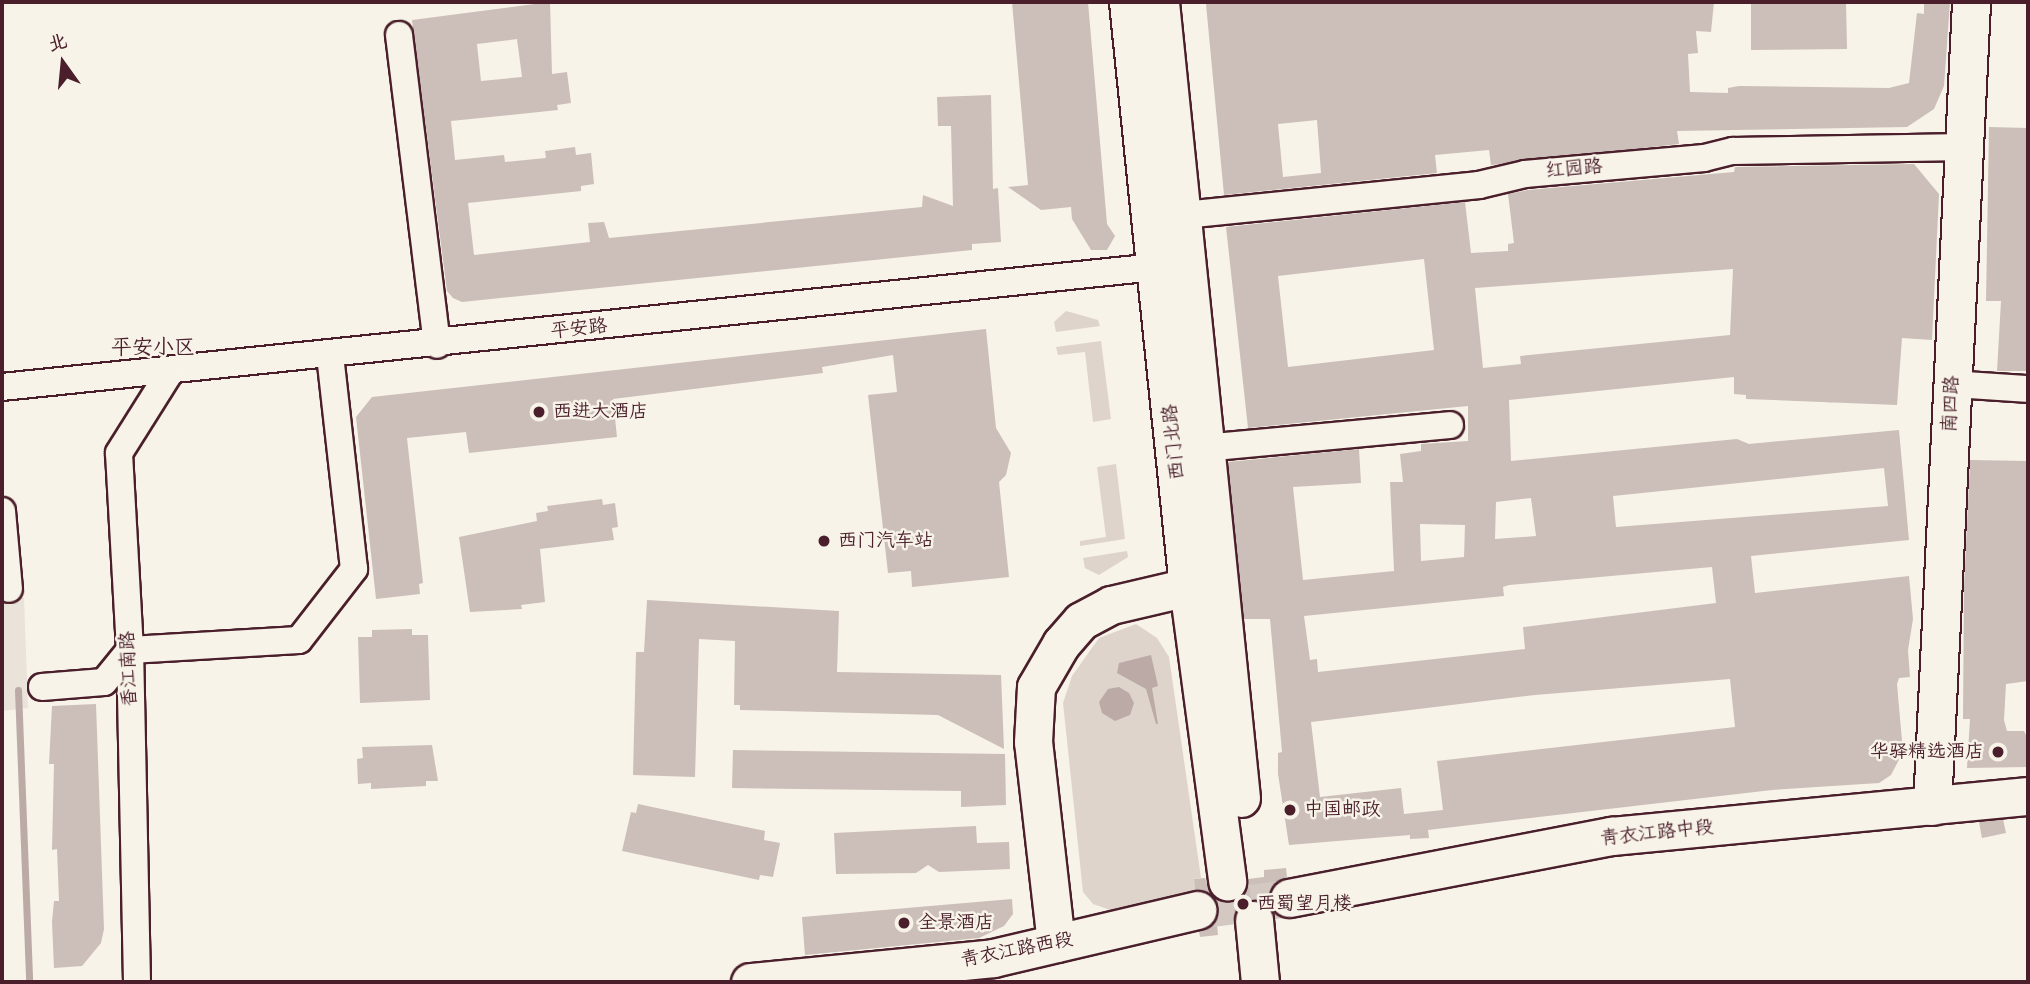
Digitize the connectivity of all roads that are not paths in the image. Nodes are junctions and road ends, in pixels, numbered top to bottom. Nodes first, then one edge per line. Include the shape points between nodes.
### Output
1 (1128, 2) edge
2 (1160, 2) edge
3 (1971, 2) edge
4 (399, 35) dead end
5 (1965, 147) junction
6 (1184, 215) junction
7 (1155, 267) junction
8 (437, 345) junction
9 (330, 355) junction
10 (170, 372) junction
11 (1952, 384) junction
12 (2, 387) edge
13 (2028, 389) edge
14 (1450, 425) dead end
15 (1203, 447) junction
16 (2, 511) edge
17 (1188, 587) junction
18 (9, 589) dead end
19 (130, 650) junction
20 (43, 687) dead end
21 (2028, 796) edge
22 (1932, 806) junction
23 (1289, 898) tunnel mouth
24 (1197, 911) tunnel mouth
25 (1056, 943) junction
26 (137, 982) edge
27 (750, 982) edge
28 (1238, 982) edge
29 (1260, 982) edge

1 - 7 main road, 西门北路
2 - 6 main road, 西门北路
3 - 5 main road, 南四路
4 - 8 street
5 - 6 street, 红园路 via 1733,151 1525,174 1479,185
5 - 11 main road, 南四路
6 - 15 main road, 西门北路
7 - 8 street, 平安路
7 - 17 main road, 西门北路
8 - 9 street, 平安路
9 - 10 street, 平安路
9 - 19 street via 354,569 299,640
10 - 12 street, 平安路
10 - 19 street, 香江南路 via 119,453
11 - 13 street
11 - 22 main road, 南四路
14 - 15 street
15 - 17 main road, 西门北路 via 1238,880
16 - 18 street
17 - 25 main road via 1111,605 1082,621 1061,644 1036,688 1034,755
19 - 20 street via 104,682
19 - 26 street, 香江南路
21 - 22 main road, 青衣江路中段
22 - 23 main road, 青衣江路中段 via 1612,836
24 - 25 main road, 青衣江路西段
25 - 27 main road, 青衣江路西段 via 993,958
28 - 29 main road via 1243,921

